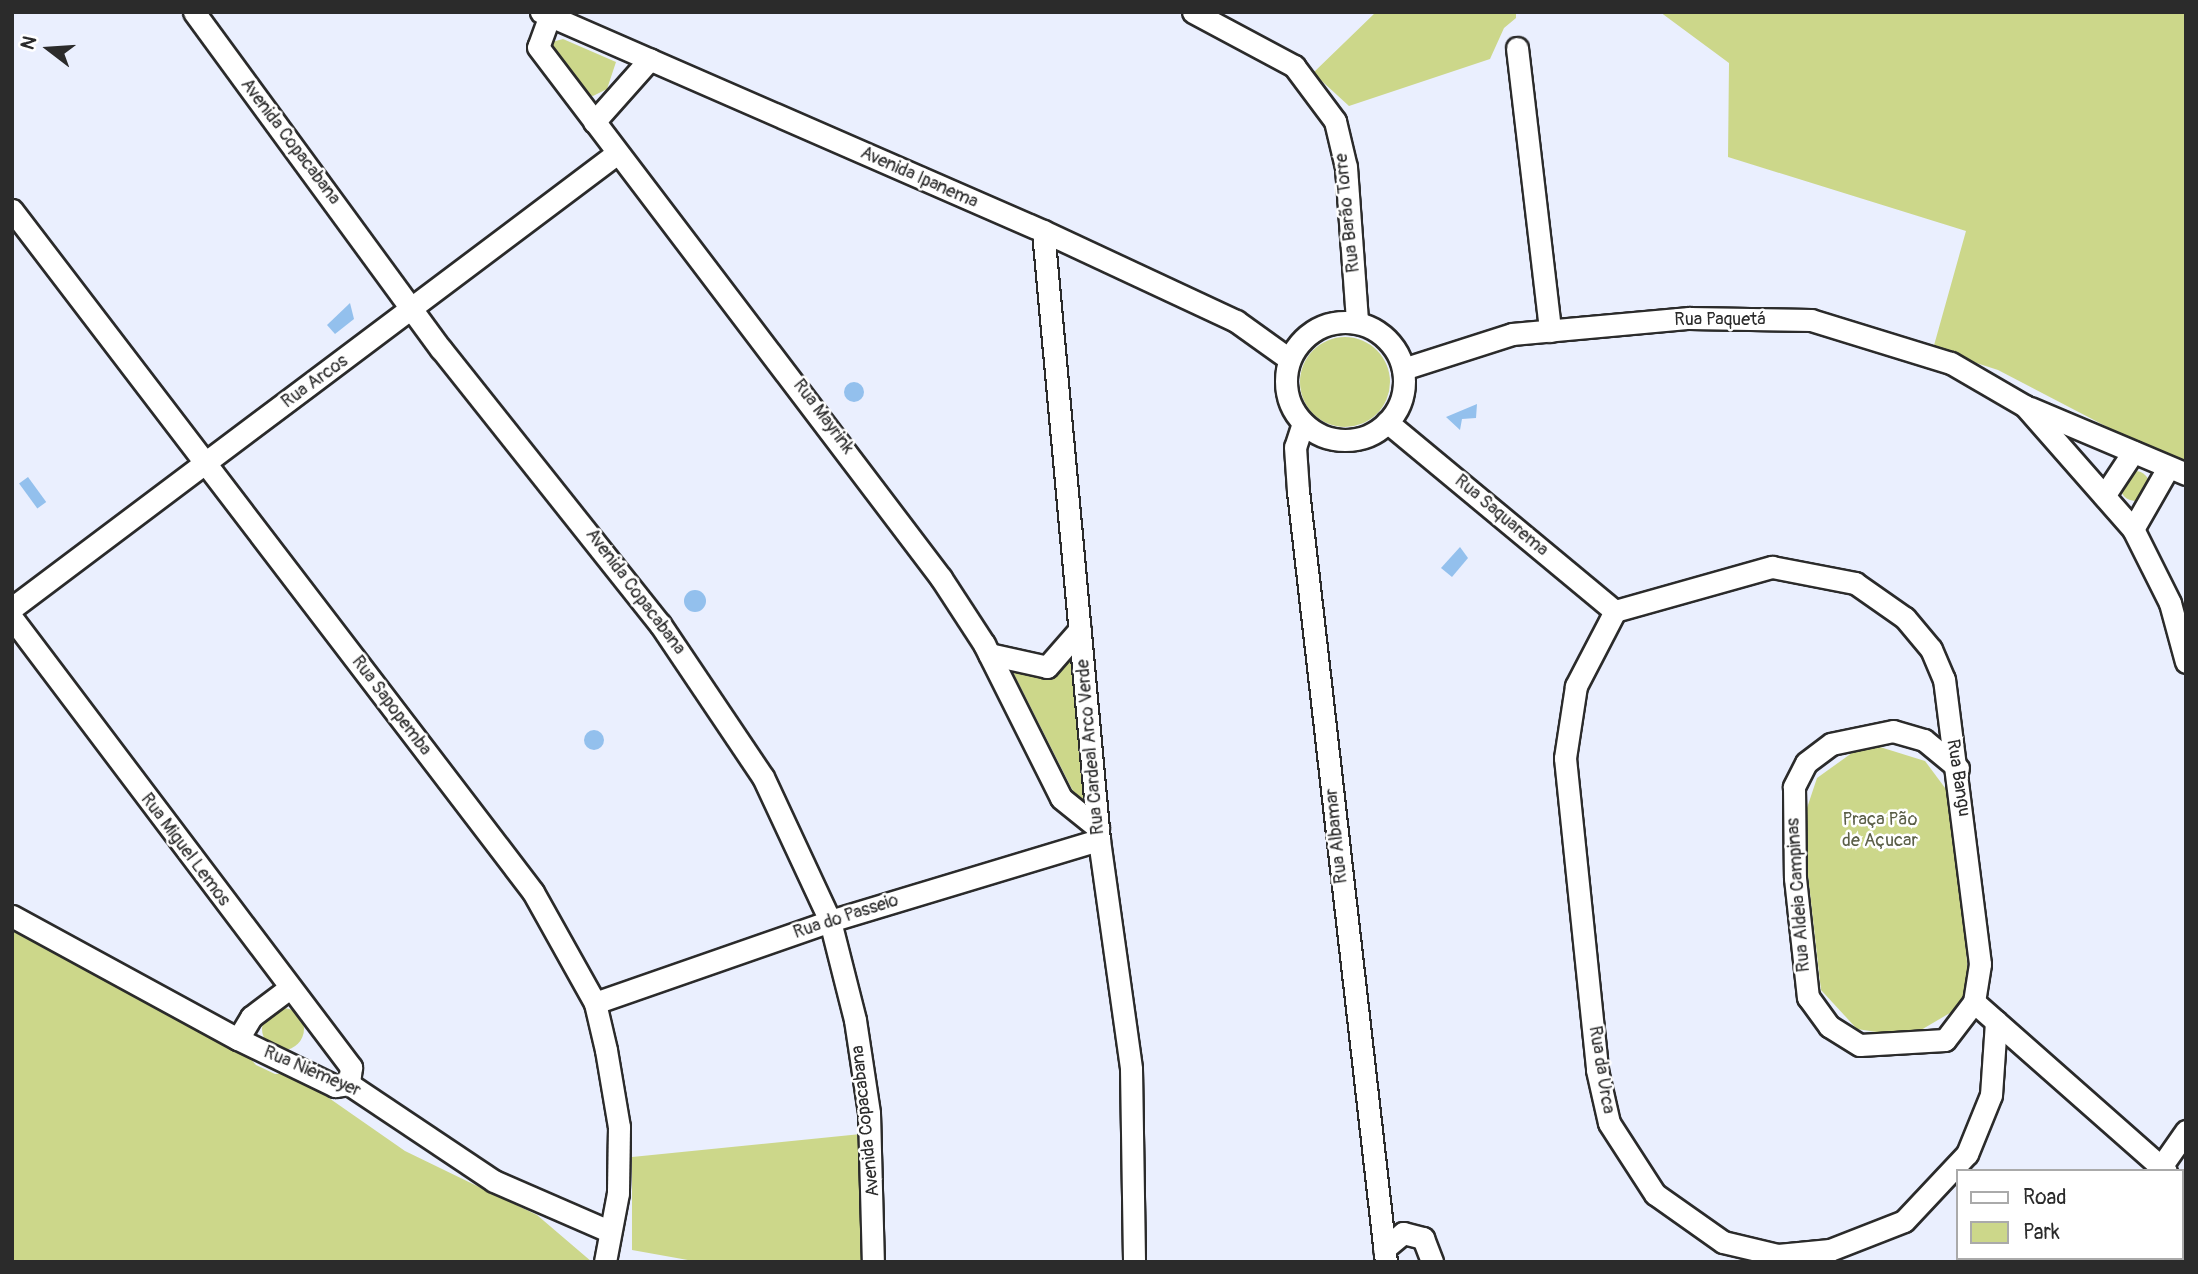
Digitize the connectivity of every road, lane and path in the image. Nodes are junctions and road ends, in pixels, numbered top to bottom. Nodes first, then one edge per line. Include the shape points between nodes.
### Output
1 (194, 12) edge
2 (1192, 12) edge
3 (547, 13) edge
4 (1517, 48) dead end
5 (650, 59) junction
6 (594, 122) junction
7 (615, 154) junction
8 (12, 210) edge
9 (1043, 231) junction
10 (415, 310) junction
11 (1357, 322) junction
12 (1550, 331) junction
13 (1290, 359) junction
14 (1403, 369) junction
15 (2025, 406) junction
16 (1387, 422) junction
17 (1303, 424) junction
18 (2133, 452) junction
19 (205, 461) junction
20 (2177, 471) edge
21 (2104, 496) junction
22 (2133, 529) junction
23 (12, 608) edge
24 (1615, 611) junction
25 (12, 618) edge
26 (1080, 629) junction
27 (989, 654) junction
28 (2186, 662) edge
29 (1958, 768) junction
30 (1098, 834) junction
31 (12, 916) edge
32 (830, 921) junction
33 (288, 989) junction
34 (1974, 1002) junction
35 (596, 1003) junction
36 (1996, 1021) junction
37 (238, 1039) junction
38 (349, 1084) junction
39 (2186, 1131) edge
40 (2162, 1169) edge
41 (609, 1231) junction
42 (1385, 1255) edge
43 (605, 1262) edge
44 (873, 1262) edge
45 (1134, 1262) edge
46 (1432, 1262) edge

1 - 10 street, Avenida Copacabana
2 - 11 street, Rua Barão Torre via 1294,66 1335,121 1346,167
3 - 5 street, Avenida Ipanema
3 - 6 street, Rua Mayrink via 538,47
4 - 12 street
5 - 6 street
5 - 9 street, Avenida Ipanema
6 - 7 street, Rua Mayrink
7 - 10 street, Rua Arcos
7 - 27 street, Rua Mayrink via 795,380
8 - 19 street, Rua Sapopemba
9 - 13 street, Avenida Ipanema via 1236,321
9 - 26 street, Rua Cardeal Arco Verde
10 - 19 street, Rua Arcos
10 - 32 street, Avenida Copacabana via 719,708 763,777
11 - 13 street via 1309,333
11 - 14 street via 1387,338
12 - 14 street, Rua Paquetá via 1464,344
12 - 15 street, Rua Paquetá via 1689,318 1811,320 1951,363
13 - 17 street via 1287,393
14 - 16 street via 1402,397
15 - 18 street, Rua Paquetá
15 - 21 street, Rua Paquetá
16 - 17 street via 1346,440
16 - 24 street, Rua Saquarema
17 - 42 street, Rua Albamar via 1295,447 1298,491
18 - 20 street, Rua Paquetá
18 - 21 street
19 - 23 street, Rua Arcos
19 - 35 street, Rua Sapopemba via 533,892
20 - 22 street
21 - 22 street, Rua Paquetá
22 - 28 street, Rua Paquetá via 2170,603
24 - 29 street, Rua Bangu via 1772,567 1855,583 1905,618 1931,649 1944,679
24 - 36 street, Rua da Urca via 1576,686 1565,758 1597,1070 1609,1123 1655,1194 1723,1242 1777,1255 1830,1250 1904,1221 1967,1154 1992,1094
25 - 33 street, Rua Miguel Lemos
26 - 27 street via 1046,667
26 - 30 street, Rua Cardeal Arco Verde
27 - 30 street, Rua Mayrink via 1061,798
29 - 34 street, Rua Bangu via 1980,964
29 - 34 street, Rua Aldeia Campinas via 1924,740 1894,731 1830,744 1807,764 1794,786 1795,878 1808,997 1829,1026 1860,1045 1945,1040
30 - 32 street, Rua do Passeio
30 - 45 street, Rua Cardeal Arco Verde via 1131,1069
31 - 37 street, Rua Niemeyer
32 - 35 street, Rua do Passeio
32 - 44 street, Avenida Copacabana via 855,1020 869,1113
33 - 37 street via 251,1017
33 - 38 street, Rua Miguel Lemos via 351,1067
34 - 36 street
35 - 41 street, Rua Sapopemba via 619,1127 618,1193
36 - 40 street
37 - 38 street, Rua Niemeyer via 335,1086
38 - 41 street, Rua Niemeyer via 494,1181
39 - 40 street
41 - 43 street, Rua Sapopemba
42 - 46 street, Rua Albamar via 1403,1233 1431,1245

